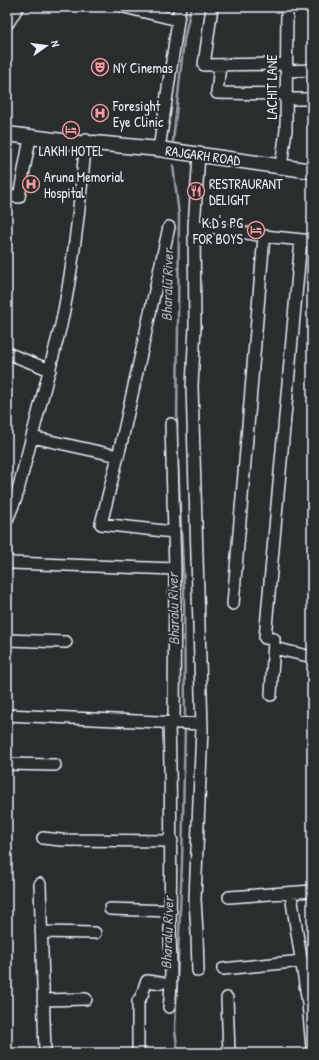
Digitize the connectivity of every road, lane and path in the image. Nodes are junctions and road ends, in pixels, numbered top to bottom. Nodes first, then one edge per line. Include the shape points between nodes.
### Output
1 (16, 7) edge
2 (124, 7) edge
3 (180, 7) edge
4 (212, 7) edge
5 (287, 7) edge
6 (178, 20) junction
7 (7, 22) edge
8 (220, 65) junction
9 (286, 68) junction
10 (312, 70) edge
11 (286, 96) junction
12 (312, 99) edge
13 (7, 128) edge
14 (7, 134) edge
15 (30, 138) junction
16 (89, 142) junction
17 (159, 149) junction
18 (199, 155) junction
19 (281, 167) junction
20 (312, 171) edge
21 (7, 195) edge
22 (194, 226) junction
23 (169, 227) dead end
24 (264, 236) junction
25 (307, 241) edge
26 (7, 353) edge
27 (50, 370) junction
28 (171, 424) dead end
29 (32, 437) junction
30 (118, 456) junction
31 (7, 520) edge
32 (173, 532) junction
33 (7, 560) edge
34 (174, 569) junction
35 (233, 604) dead end
36 (7, 640) edge
37 (66, 642) dead end
38 (274, 648) junction
39 (312, 657) edge
40 (271, 696) dead end
41 (7, 715) edge
42 (169, 723) junction
43 (202, 724) junction
44 (7, 764) edge
45 (55, 765) dead end
46 (43, 838) dead end
47 (172, 841) junction
48 (40, 884) dead end
49 (312, 891) edge
50 (292, 893) junction
51 (229, 897) dead end
52 (110, 909) dead end
53 (171, 911) junction
54 (41, 932) junction
55 (95, 933) dead end
56 (302, 961) junction
57 (224, 969) dead end
58 (198, 971) dead end
59 (161, 983) dead end
60 (227, 998) dead end
61 (86, 999) dead end
62 (43, 1000) junction
63 (169, 1007) dead end
64 (312, 1048) edge
65 (45, 1053) edge
66 (138, 1053) edge
67 (228, 1053) edge

1 - 7 main road
2 - 6 street
3 - 6 street
4 - 8 street via 204,65
5 - 9 street, LACHIT LANE
6 - 17 street
8 - 9 street
8 - 11 street via 217,93
9 - 10 street
9 - 11 street, LACHIT LANE
11 - 12 street
11 - 19 street, LACHIT LANE via 286,130
13 - 16 main road, RAJGARH ROAD
14 - 15 main road, RAJGARH ROAD
15 - 16 main road, RAJGARH ROAD
15 - 21 street via 19,197
16 - 17 main road, RAJGARH ROAD
16 - 27 street via 67,296
17 - 18 main road, RAJGARH ROAD
18 - 19 main road, RAJGARH ROAD
18 - 22 street
19 - 20 main road, RAJGARH ROAD
22 - 24 street
22 - 43 street via 195,326 192,386
23 - 30 street
24 - 25 street
24 - 35 street
25 - 38 street via 264,638 274,639
26 - 27 street
27 - 29 street
28 - 32 street
29 - 30 street
29 - 31 street via 16,498
30 - 32 street via 101,524
32 - 34 street
33 - 34 street via 12,563
34 - 42 street via 174,719
36 - 37 street
38 - 39 street
38 - 40 street
41 - 42 street
42 - 43 street
42 - 47 street
43 - 58 street via 195,899
44 - 45 street
46 - 47 street
47 - 53 street
48 - 54 street
49 - 50 street
50 - 51 street
50 - 56 street
52 - 53 street
53 - 63 street
54 - 55 street
54 - 62 street
56 - 57 street
56 - 64 street
59 - 66 street via 147,982 143,996 138,1001
60 - 67 street
61 - 62 street
62 - 65 street

